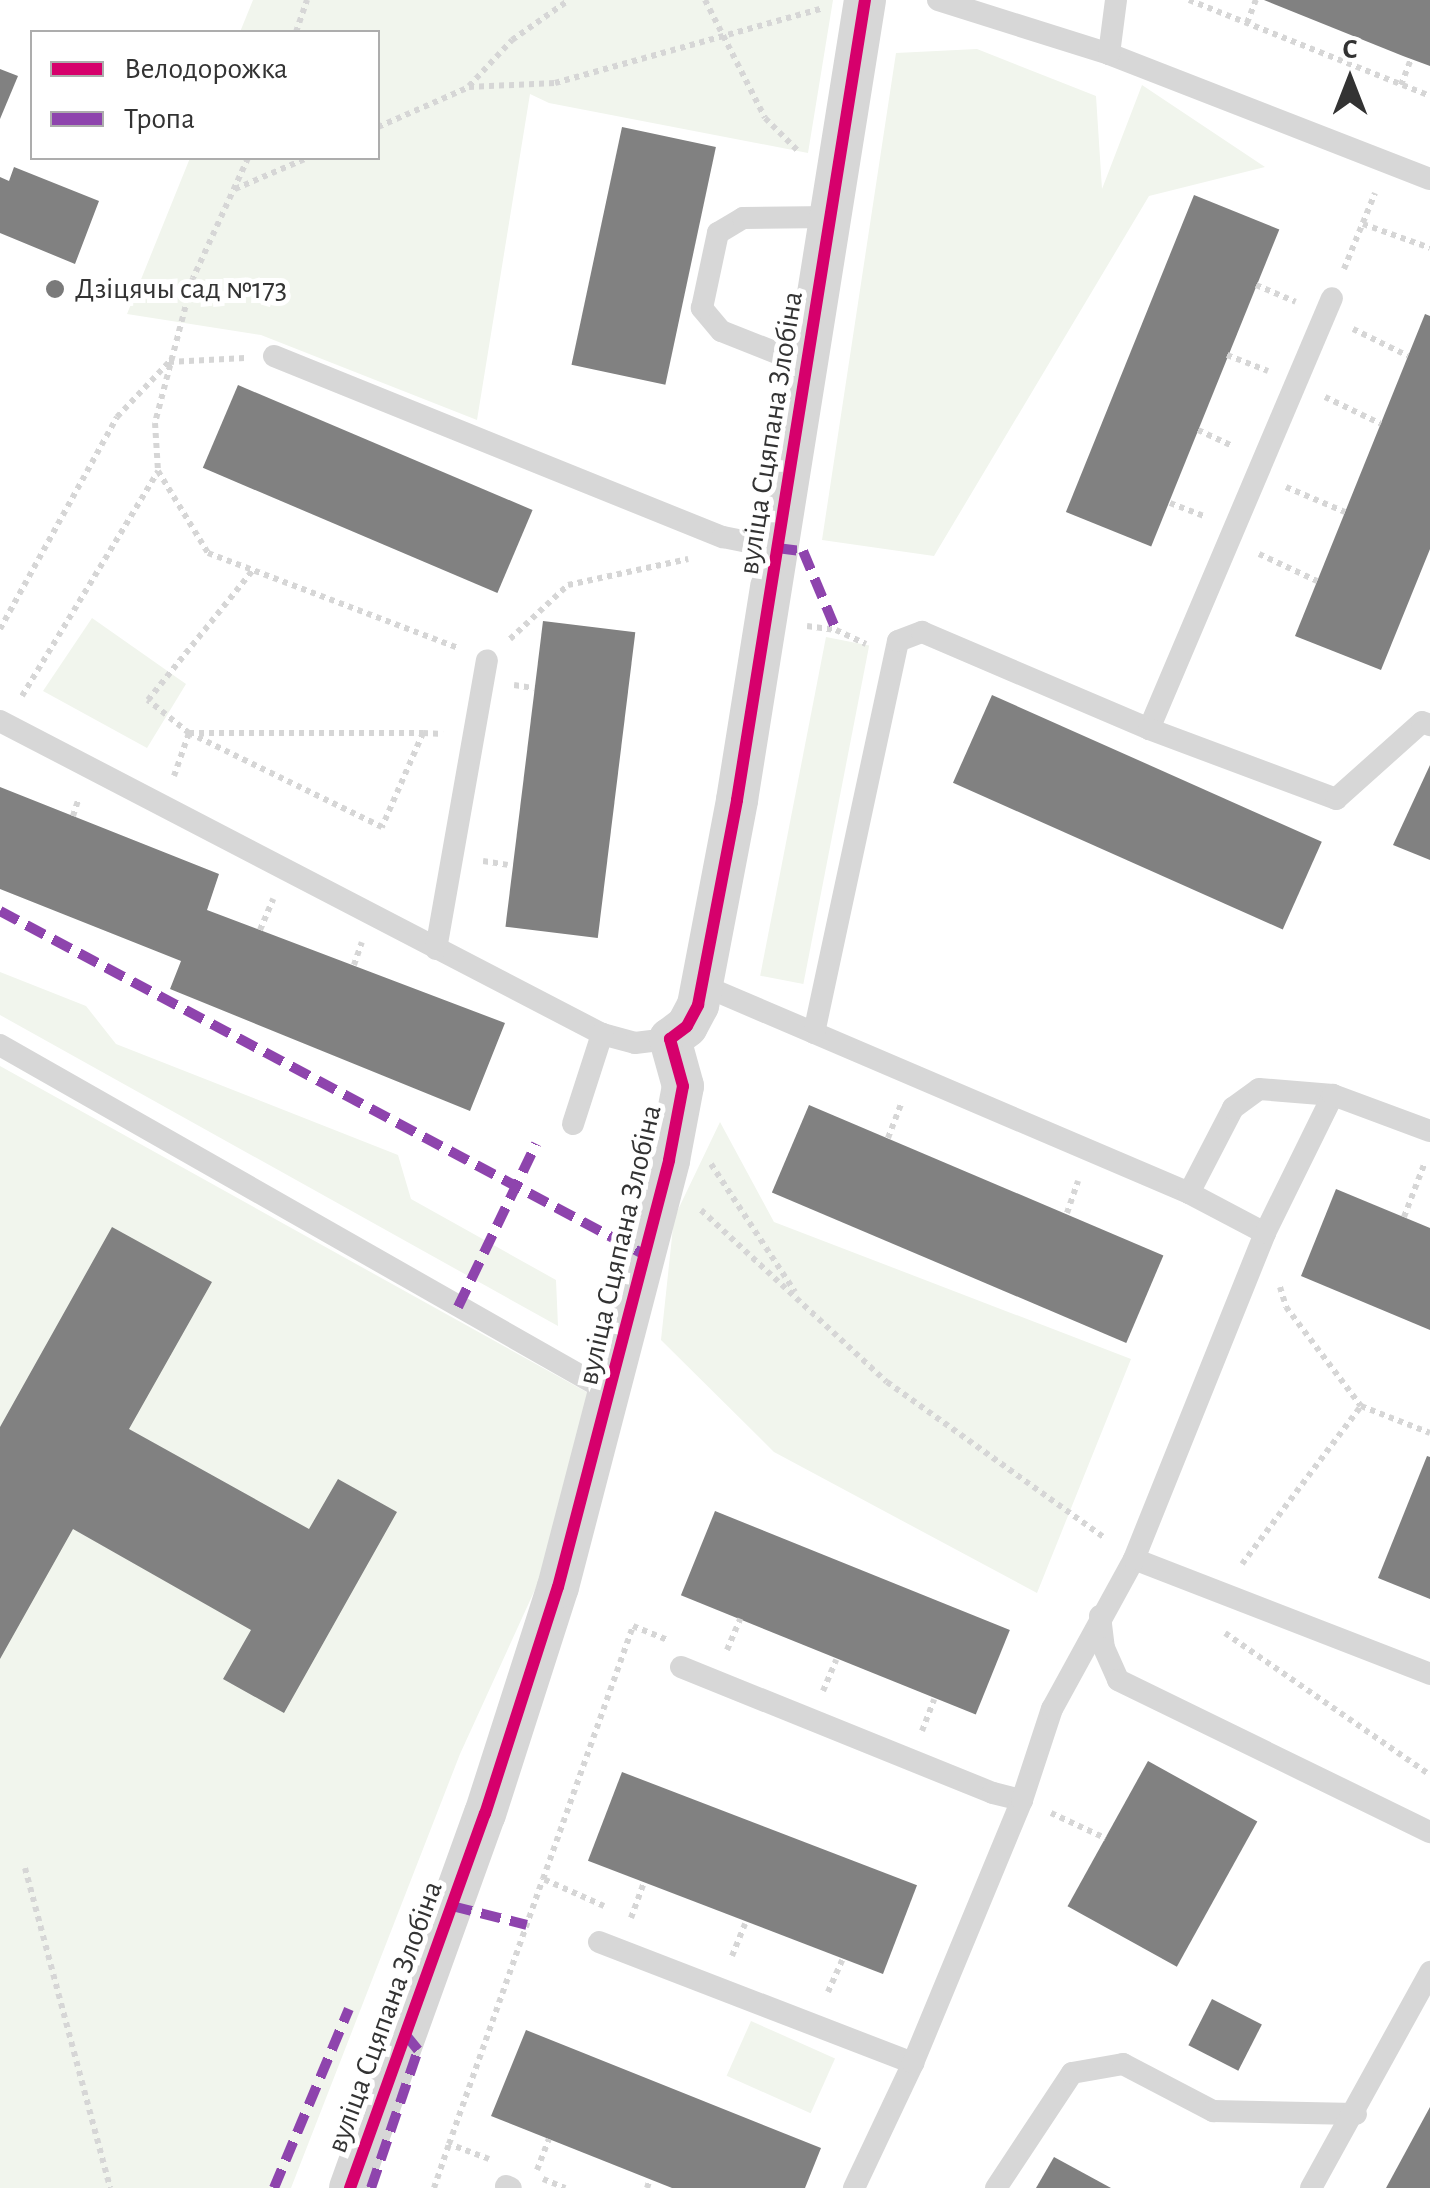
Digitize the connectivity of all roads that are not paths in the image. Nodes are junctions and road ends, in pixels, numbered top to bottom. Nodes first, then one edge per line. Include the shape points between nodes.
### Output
1 (938, 0) edge
2 (1116, 0) edge
3 (852, 2) edge
4 (1109, 54) junction
5 (1430, 178) edge
6 (833, 202) junction
7 (1332, 298) road end
8 (274, 356) road end
9 (807, 365) junction
10 (777, 548) junction
11 (486, 660) road end
12 (0, 721) edge
13 (1430, 726) edge
14 (1150, 729) junction
15 (436, 948) junction
16 (702, 985) junction
17 (814, 1033) junction
18 (602, 1034) junction
19 (670, 1039) junction
20 (0, 1045) edge
21 (1332, 1095) junction
22 (573, 1124) dead end
23 (1430, 1131) edge
24 (1189, 1193) junction
25 (1265, 1234) junction
26 (611, 1393) junction
27 (1134, 1559) junction
28 (1100, 1616) junction
29 (681, 1668) dead end
30 (1430, 1674) edge
31 (1022, 1800) junction
32 (1430, 1832) edge
33 (599, 1942) dead end
34 (1430, 1972) edge
35 (912, 2063) junction
36 (1356, 2114) junction
37 (350, 2188) edge
38 (854, 2188) edge
39 (996, 2188) edge
40 (1311, 2188) edge

1 - 4 lane
2 - 4 lane
3 - 6 street, вуліца Сцяпана Злобіна
4 - 5 lane
6 - 9 street, вуліца Сцяпана Злобіна
6 - 9 lane via 743,218 718,232 702,308 721,330
7 - 14 lane
8 - 10 lane via 723,538
9 - 10 street, вуліца Сцяпана Злобіна
10 - 16 street, вуліца Сцяпана Злобіна
11 - 15 lane
12 - 15 lane
13 - 14 lane via 1422,722 1336,800
14 - 17 lane via 922,632 898,640
15 - 18 lane
16 - 17 lane
16 - 19 street, вуліца Сцяпана Злобіна via 687,1026
17 - 24 lane
18 - 19 lane via 636,1043
18 - 22 lane
19 - 26 street, вуліца Сцяпана Злобіна via 683,1086
20 - 26 lane
21 - 23 lane
21 - 24 lane via 1258,1090 1233,1108
21 - 25 lane
24 - 25 lane
25 - 27 lane
26 - 37 street, вуліца Сцяпана Злобіна via 485,1814
27 - 28 lane
27 - 30 lane
28 - 31 lane via 1052,1709
28 - 32 lane via 1118,1680
29 - 31 lane
31 - 35 lane
33 - 35 lane
34 - 36 lane
35 - 38 lane
36 - 39 lane via 1212,2111 1123,2064 1072,2073
36 - 40 lane

